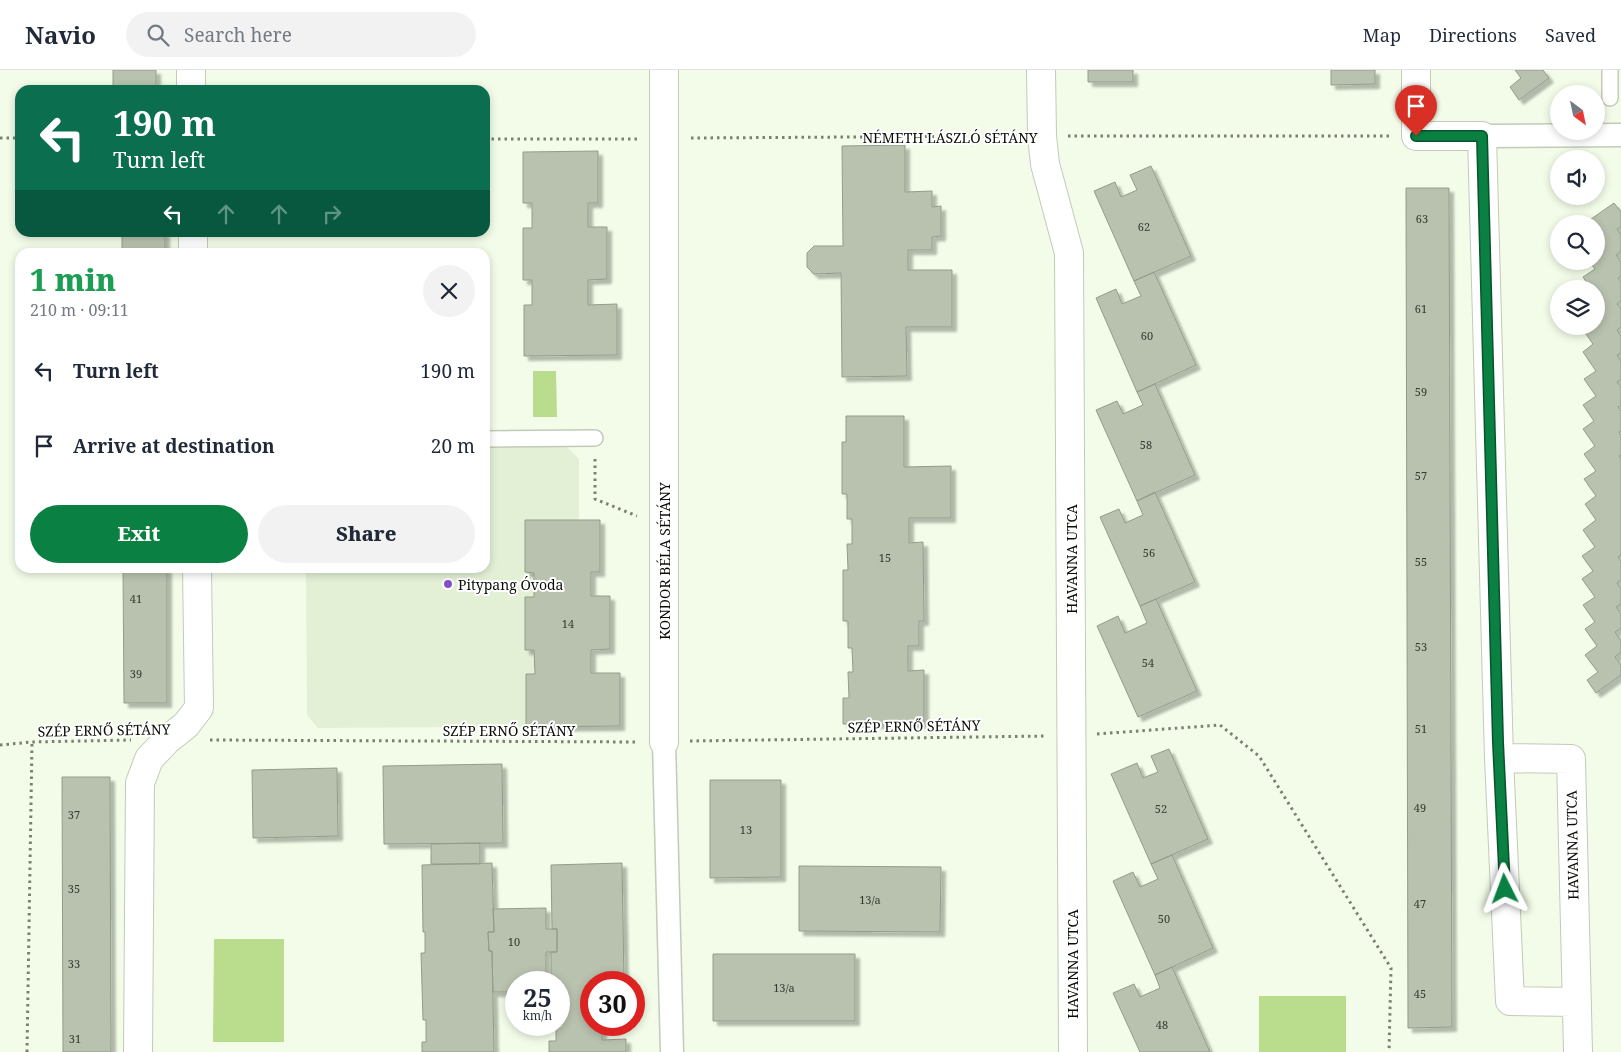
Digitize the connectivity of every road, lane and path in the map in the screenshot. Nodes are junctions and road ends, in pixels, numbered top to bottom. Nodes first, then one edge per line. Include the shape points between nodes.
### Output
1 (191, 70) edge
2 (664, 70) edge
3 (1041, 70) edge
4 (1416, 70) edge
5 (1610, 70) edge
6 (191, 85) edge
7 (1610, 98) dead end
8 (1621, 135) edge
9 (1042, 136) junction
10 (1416, 136) junction
11 (1482, 136) junction
12 (0, 138) edge
13 (15, 138) edge
14 (490, 139) edge
15 (664, 139) junction
16 (595, 438) joint
17 (490, 439) edge
18 (664, 527) junction
19 (197, 573) edge
20 (1072, 735) junction
21 (1018, 736) dead end
22 (166, 740) junction
23 (206, 740) dead end
24 (32, 742) junction
25 (664, 742) junction
26 (0, 745) edge
27 (1499, 758) junction
28 (1575, 1002) junction
29 (27, 1052) edge
30 (138, 1052) edge
31 (672, 1052) edge
32 (1073, 1052) edge
33 (1389, 1052) edge
34 (1578, 1052) edge

1 - 6 street
2 - 15 street, KONDOR BÉLA SÉTÁNY
3 - 9 street, HAVANNA UTCA
4 - 10 street
5 - 7 lane
8 - 11 street
9 - 10 path, NÉMETH LÁSZLÓ SÉTÁNY
9 - 15 path, NÉMETH LÁSZLÓ SÉTÁNY
9 - 20 street, HAVANNA UTCA via 1045,164 1069,253
10 - 11 street
11 - 27 street
12 - 13 path
14 - 15 path, NÉMETH LÁSZLÓ SÉTÁNY
15 - 18 street, KONDOR BÉLA SÉTÁNY
16 - 17 lane
16 - 18 path via 595,499
18 - 25 street, KONDOR BÉLA SÉTÁNY
19 - 22 street via 199,708 186,725
20 - 32 street, HAVANNA UTCA
20 - 33 path via 1220,725 1259,756 1391,968
21 - 25 path, SZÉP ERNŐ SÉTÁNY
22 - 24 path, SZÉP ERNŐ SÉTÁNY
22 - 30 street via 149,759 140,783
23 - 25 path, SZÉP ERNŐ SÉTÁNY
24 - 26 path, SZÉP ERNŐ SÉTÁNY
24 - 29 path
25 - 31 street, KONDOR BÉLA SÉTÁNY
27 - 28 street via 1510,1001
27 - 28 street, HAVANNA UTCA via 1571,759
28 - 34 street, HAVANNA UTCA

